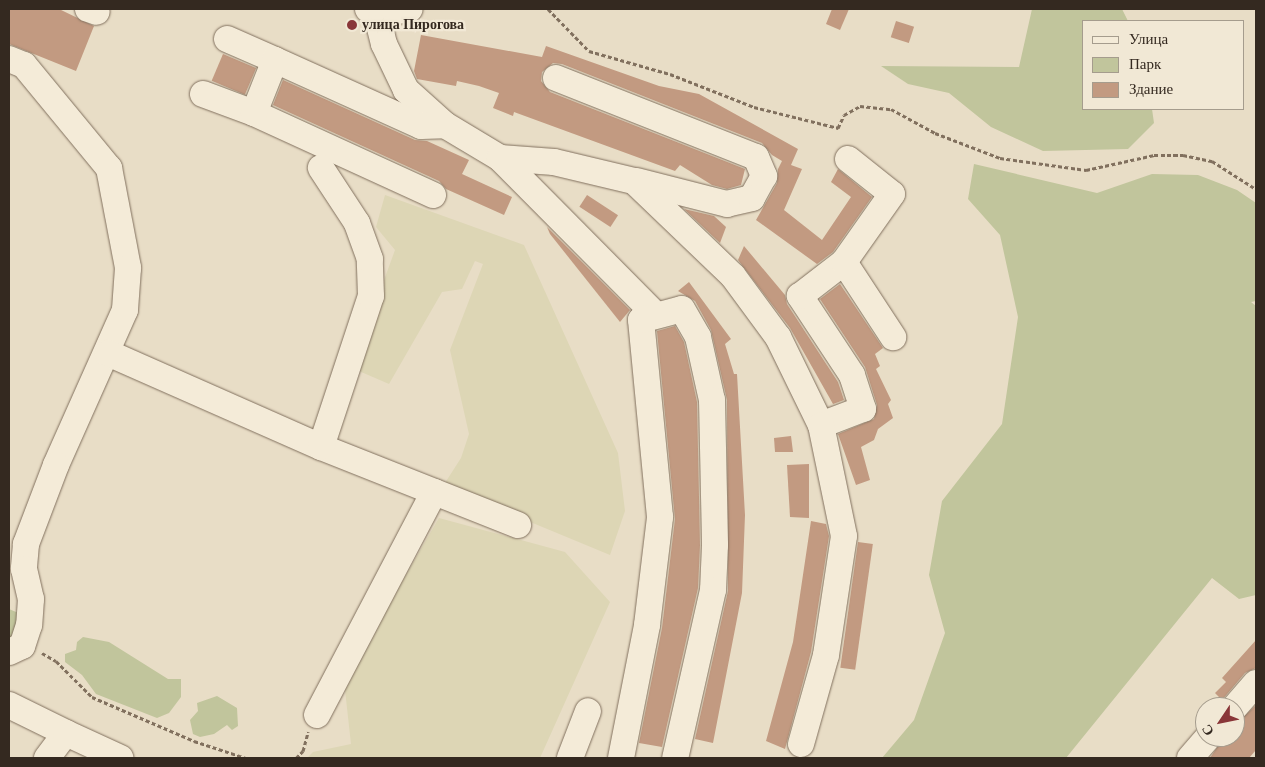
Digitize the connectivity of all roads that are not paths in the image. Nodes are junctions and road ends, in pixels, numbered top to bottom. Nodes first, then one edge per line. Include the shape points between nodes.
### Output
1 (410, 9) edge
2 (377, 11) edge
3 (227, 39) dead end
4 (9, 59) edge
5 (275, 60) junction
6 (556, 78) dead end
7 (203, 94) dead end
8 (254, 113) junction
9 (445, 125) junction
10 (500, 158) junction
11 (848, 159) dead end
12 (321, 168) dead end
13 (634, 181) junction
14 (433, 195) dead end
15 (844, 262) junction
16 (656, 315) junction
17 (894, 337) dead end
18 (108, 353) junction
19 (821, 425) junction
20 (321, 447) junction
21 (434, 492) junction
22 (518, 525) dead end
23 (16, 649) edge
24 (1256, 683) edge
25 (1244, 697) edge
26 (9, 705) edge
27 (588, 712) dead end
28 (317, 715) road end
29 (66, 733) junction
30 (801, 744) dead end
31 (1199, 747) edge
32 (47, 758) edge
33 (120, 758) edge
34 (570, 758) edge
35 (622, 758) edge
36 (675, 758) edge
37 (1190, 758) edge

1 - 2 street
2 - 9 street via 384,44 406,90
3 - 5 street
4 - 18 street via 24,65 109,168 128,268 125,310
5 - 8 street
5 - 9 street via 421,126
6 - 13 street via 756,157 764,176 752,198 727,204
7 - 8 street
8 - 14 street
9 - 10 street
10 - 13 street via 554,162
10 - 16 street
11 - 15 street via 892,194
12 - 20 street via 357,223 370,259 371,296
13 - 19 street via 733,276 778,337
15 - 17 street
15 - 19 street via 800,296 852,375 863,409
16 - 35 street via 641,320 660,517 647,625
16 - 36 street via 682,309 691,321 712,400 713,590
18 - 20 street
18 - 23 street via 56,465 26,544 24,570 31,598 29,625
19 - 30 street via 844,536 826,655
20 - 21 street
21 - 22 street
21 - 28 street
24 - 25 street
26 - 29 street
27 - 34 street
29 - 32 street
29 - 33 street
31 - 37 street

